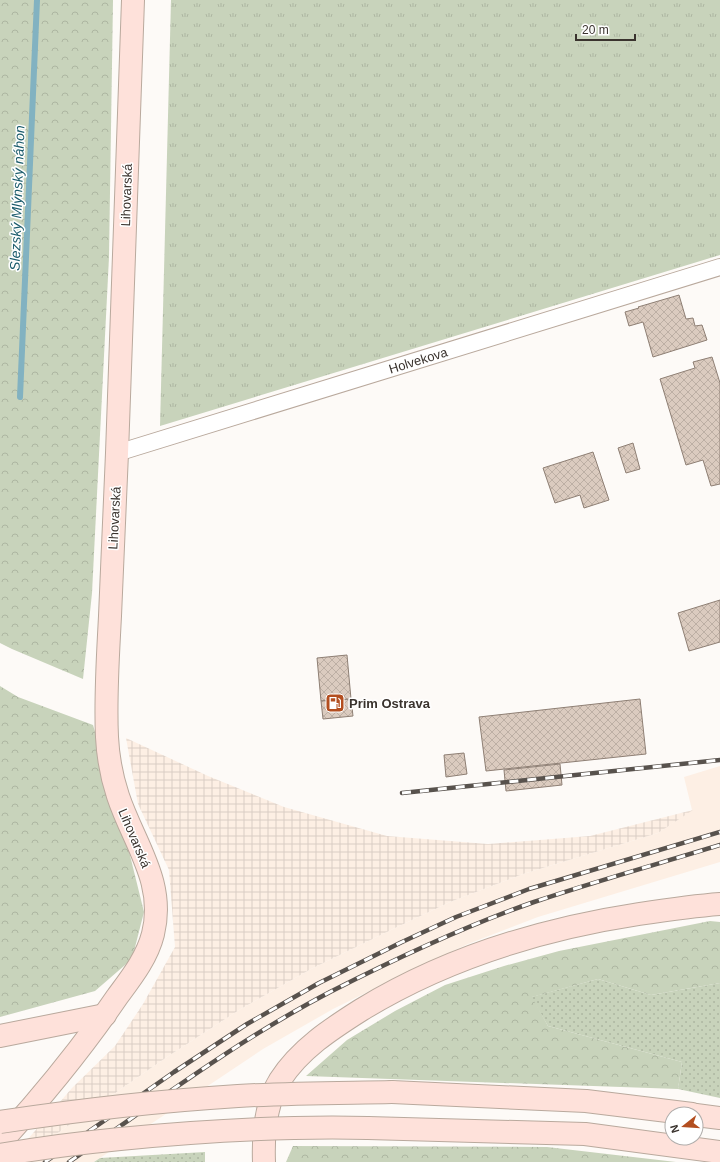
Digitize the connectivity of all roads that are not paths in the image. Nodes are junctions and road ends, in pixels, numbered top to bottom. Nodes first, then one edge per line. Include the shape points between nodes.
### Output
1 (134, 0) edge
2 (720, 268) edge
3 (117, 453) junction
4 (720, 904) edge
5 (105, 1015) junction
6 (0, 1036) edge
7 (664, 1111) edge
8 (704, 1116) edge
9 (720, 1118) edge
10 (0, 1122) edge
11 (0, 1143) edge
12 (720, 1152) edge
13 (0, 1155) edge
14 (264, 1162) edge

1 - 3 main road, Lihovarská
2 - 3 street, Holvekova
3 - 5 main road, Lihovarská via 107,737 118,796 150,871 156,907 154,931 145,954
4 - 14 main road via 626,916 524,939 456,962 378,1000 320,1038 298,1057 279,1081 266,1121
5 - 6 main road
5 - 11 main road, Lihovarská via 50,1086
7 - 10 main road, bridge via 586,1101 392,1092 203,1099 42,1115
8 - 9 main road
12 - 13 main road, bridge via 585,1134 283,1128 197,1132 50,1146

